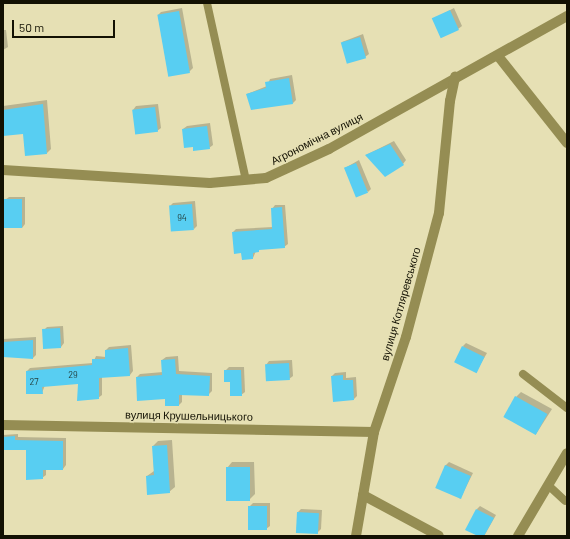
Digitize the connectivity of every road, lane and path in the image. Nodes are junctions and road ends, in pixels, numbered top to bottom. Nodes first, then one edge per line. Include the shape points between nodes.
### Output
1 (207, 3) edge
2 (567, 16) edge
3 (498, 56) junction
4 (455, 77) junction
5 (567, 143) edge
6 (3, 170) edge
7 (246, 180) junction
8 (523, 374) dead end
9 (567, 408) edge
10 (3, 425) edge
11 (374, 432) junction
12 (567, 453) edge
13 (548, 485) junction
14 (363, 495) junction
15 (565, 501) dead end
16 (356, 536) edge
17 (439, 536) edge
18 (518, 536) edge

1 - 7 lane
2 - 3 street, Агрономічна вулиця
3 - 4 street, Агрономічна вулиця
3 - 5 street
4 - 7 street, Агрономічна вулиця via 329,149 266,178
4 - 11 street, вулиця Котляревського via 450,101 439,213 406,337
6 - 7 street, Агрономічна вулиця via 210,183
8 - 9 lane
10 - 11 street, вулиця Крушельницького
11 - 14 street, вулиця Котляревського
12 - 13 street
13 - 15 lane
13 - 18 street
14 - 16 street, вулиця Котляревського
14 - 17 street

